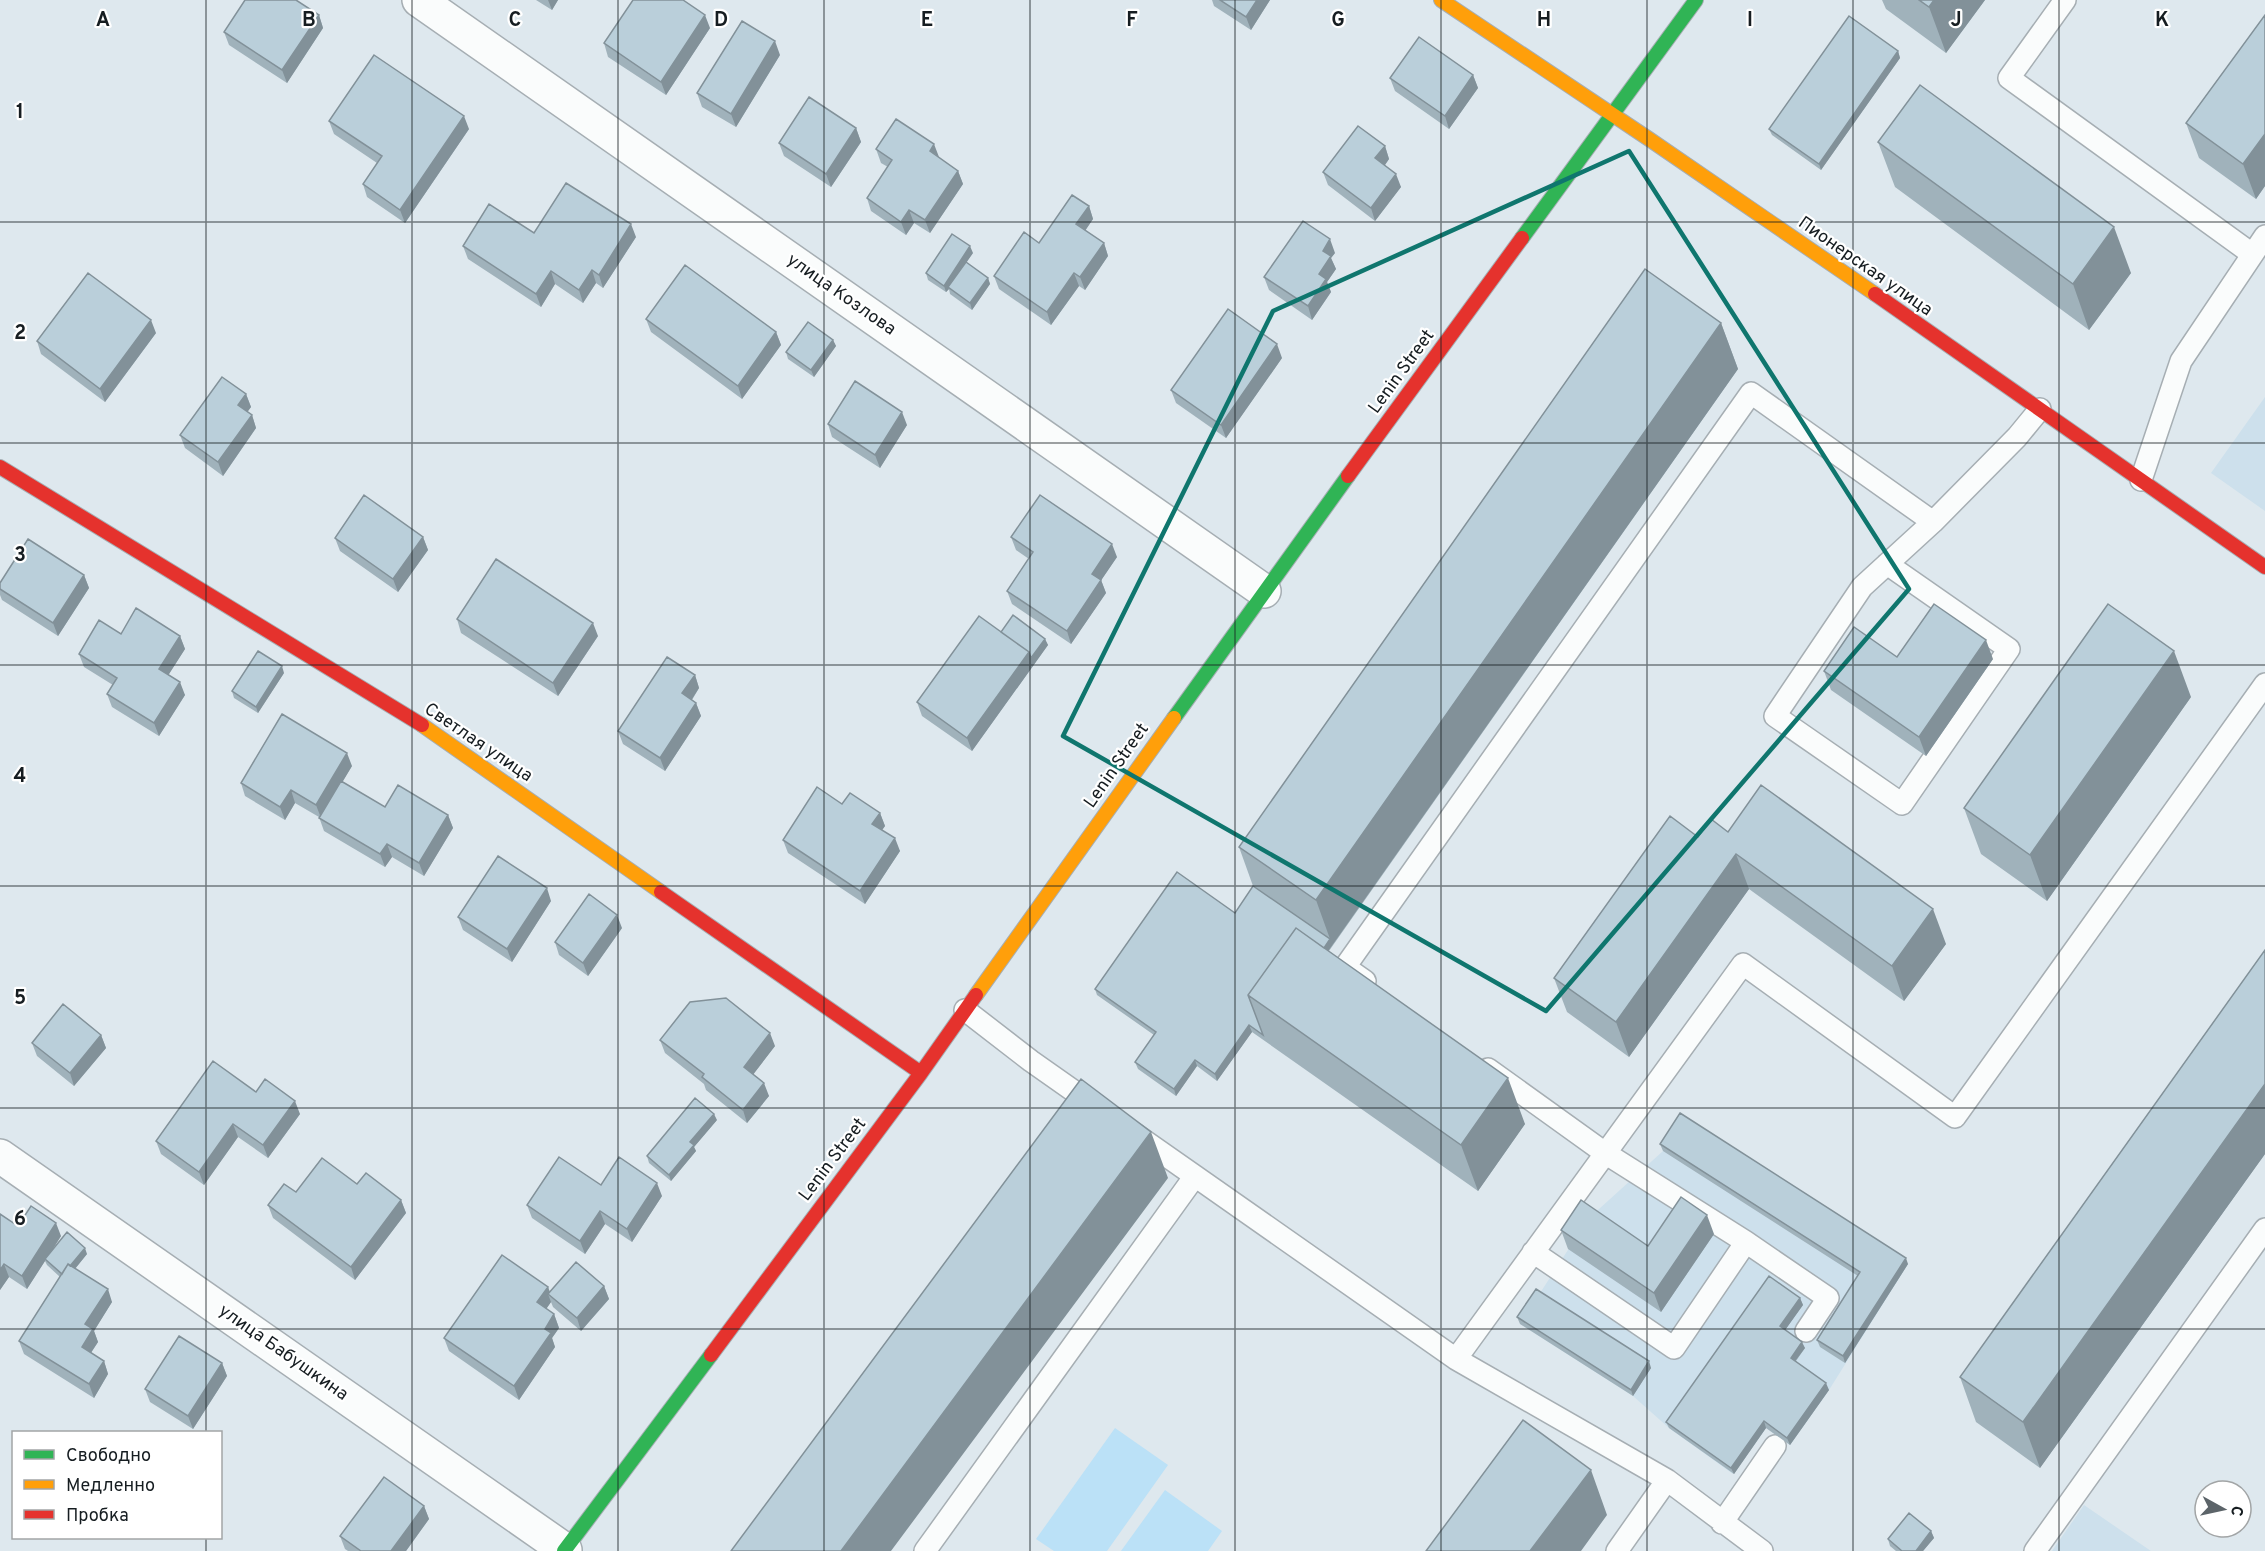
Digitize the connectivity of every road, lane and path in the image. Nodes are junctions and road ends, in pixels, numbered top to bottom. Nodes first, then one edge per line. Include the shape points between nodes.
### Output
1 (418, 0) edge
2 (1441, 0) edge
3 (1696, 0) edge
4 (2065, 0) edge
5 (1612, 115) junction
6 (2265, 236) edge
7 (2252, 254) junction
8 (2040, 409) junction
9 (0, 467) edge
10 (2141, 480) junction
11 (1933, 522) junction
12 (1887, 564) junction
13 (2265, 567) edge
14 (1264, 591) junction
15 (2265, 684) edge
16 (1384, 994) edge
17 (965, 1010) junction
18 (1470, 1056) edge
19 (921, 1073) junction
20 (1605, 1153) junction
21 (0, 1156) edge
22 (1195, 1176) junction
23 (2265, 1229) edge
24 (1746, 1242) junction
25 (1533, 1252) junction
26 (1806, 1331) dead end
27 (1456, 1359) junction
28 (1775, 1446) dead end
29 (1667, 1480) junction
30 (1722, 1522) junction
31 (565, 1551) edge
32 (925, 1551) edge
33 (1617, 1551) edge
34 (1762, 1551) edge
35 (2035, 1551) edge

1 - 14 street, улица Козлова
2 - 5 street, Пионерская улица
3 - 5 street, Lenin Street
4 - 7 lane via 2009,78
5 - 8 street, Пионерская улица
5 - 14 street, Lenin Street
6 - 7 lane
7 - 10 lane via 2181,361
8 - 10 street, Пионерская улица
8 - 11 lane
9 - 19 street, Светлая улица via 426,728
10 - 13 street, Пионерская улица
11 - 12 lane
11 - 16 lane via 1751,393 1345,967
12 - 12 lane via 2009,649 1902,804 1775,716 1862,587
14 - 17 street, Lenin Street
15 - 20 lane via 1955,1117 1743,964
17 - 19 street, Lenin Street
17 - 22 lane
18 - 20 lane
19 - 31 street, Lenin Street
20 - 24 lane
20 - 25 lane
21 - 31 street, улица Бабушкина
22 - 27 lane
22 - 32 lane
23 - 35 lane
24 - 25 lane via 1674,1348
24 - 26 lane via 1828,1298
25 - 27 lane
27 - 29 lane
28 - 30 lane
29 - 30 lane
29 - 33 lane
30 - 34 lane

